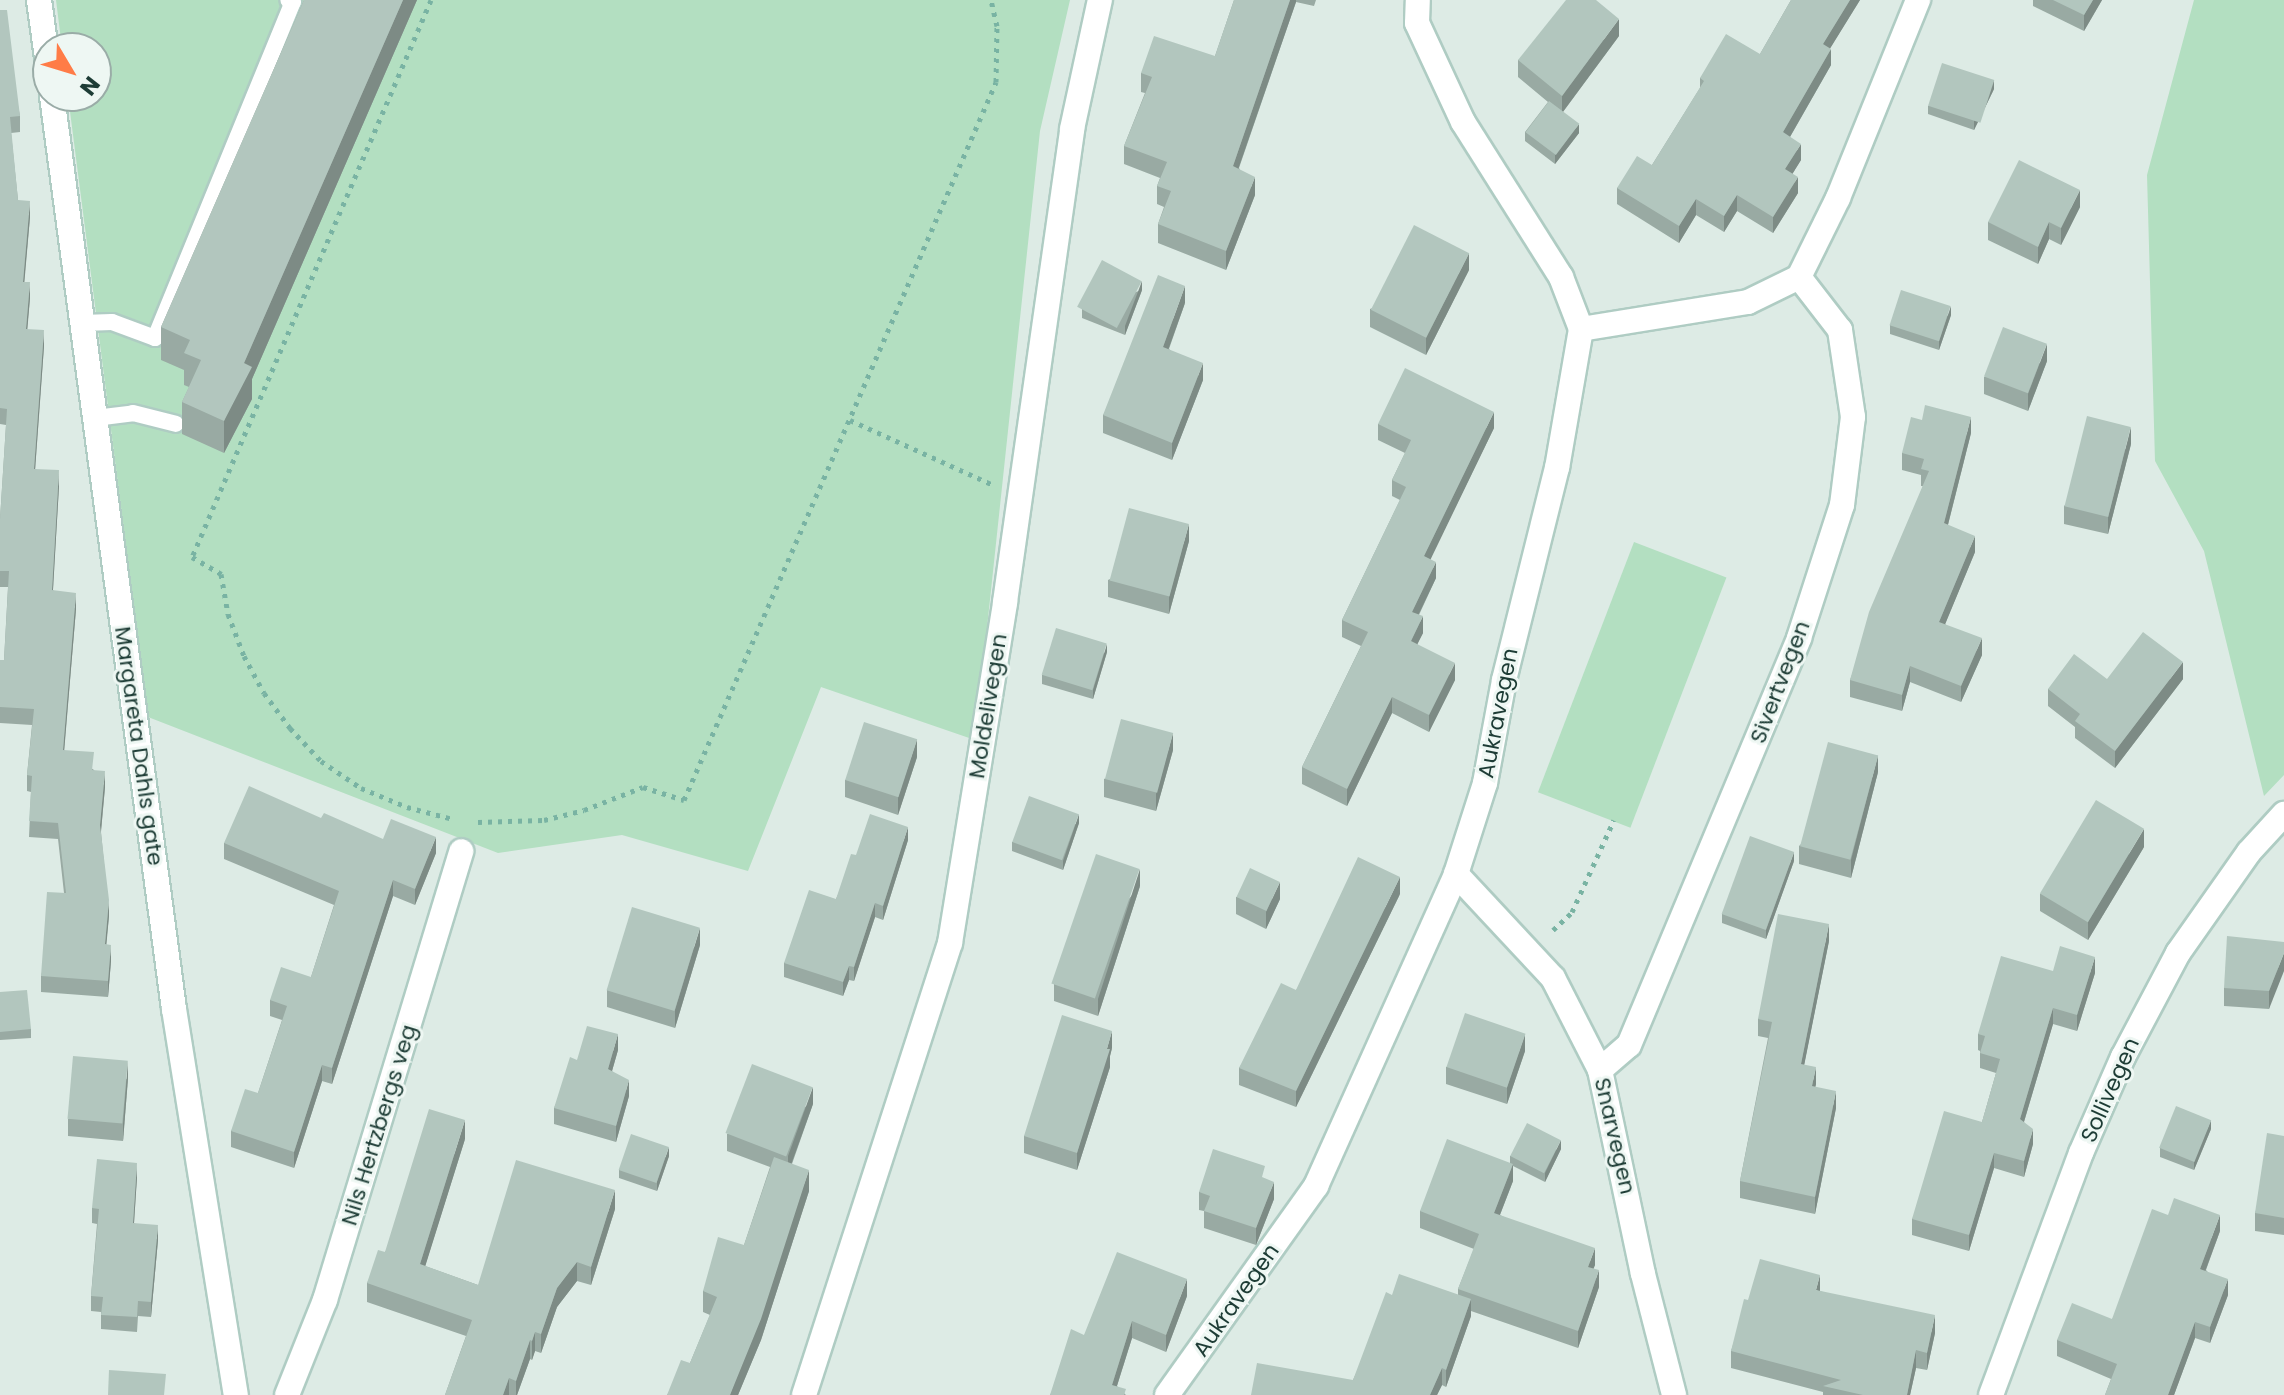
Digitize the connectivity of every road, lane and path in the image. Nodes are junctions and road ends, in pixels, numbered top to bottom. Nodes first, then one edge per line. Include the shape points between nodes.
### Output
1 (39, 0) edge
2 (288, 0) edge
3 (431, 0) edge
4 (991, 0) edge
5 (1100, 0) edge
6 (1418, 0) edge
7 (1918, 0) edge
8 (43, 32) edge
9 (54, 112) edge
10 (1799, 277) junction
11 (82, 323) junction
12 (1581, 329) junction
13 (95, 418) junction
14 (850, 420) junction
15 (176, 424) dead end
16 (226, 449) edge
17 (237, 454) junction
18 (995, 486) dead end
19 (2284, 814) edge
20 (461, 820) dead end
21 (1614, 820) dead end
22 (472, 821) dead end
23 (461, 851) dead end
24 (1456, 874) junction
25 (1528, 952) junction
26 (1600, 1070) junction
27 (236, 1395) edge
28 (287, 1395) edge
29 (804, 1395) edge
30 (1167, 1395) edge
31 (1674, 1395) edge
32 (1991, 1395) edge

1 - 8 street
2 - 11 lane via 293,2 155,338 112,322
3 - 17 path
4 - 14 path via 997,26 996,82
5 - 29 street, Moldelivegen via 1072,129 950,943
6 - 12 street via 1417,23 1463,122 1561,277
7 - 10 street via 1838,198
9 - 11 street, Margareta Dahls gate
10 - 12 street via 1748,302
10 - 26 street, Sivertvegen via 1840,330 1853,417 1842,505 1799,638 1635,1031 1629,1045
11 - 13 street, Margareta Dahls gate
12 - 24 street, Aukravegen via 1557,468 1504,680 1485,783
13 - 15 lane via 133,413
13 - 27 street, Margareta Dahls gate via 174,1009
14 - 18 path
14 - 22 path via 684,800 643,787 544,820
16 - 17 path
17 - 20 path via 192,557 221,574 228,614 264,693 321,761 361,788 407,807
19 - 32 street, Sollivegen via 2249,852 2178,953 2123,1057 2081,1153
21 - 25 path via 1572,912
23 - 28 street, Nils Hertzbergs veg via 325,1300
24 - 25 street, Snarvegen
24 - 30 street, Aukravegen via 1316,1186
25 - 26 street, Snarvegen via 1553,978
26 - 31 street, Snarvegen

